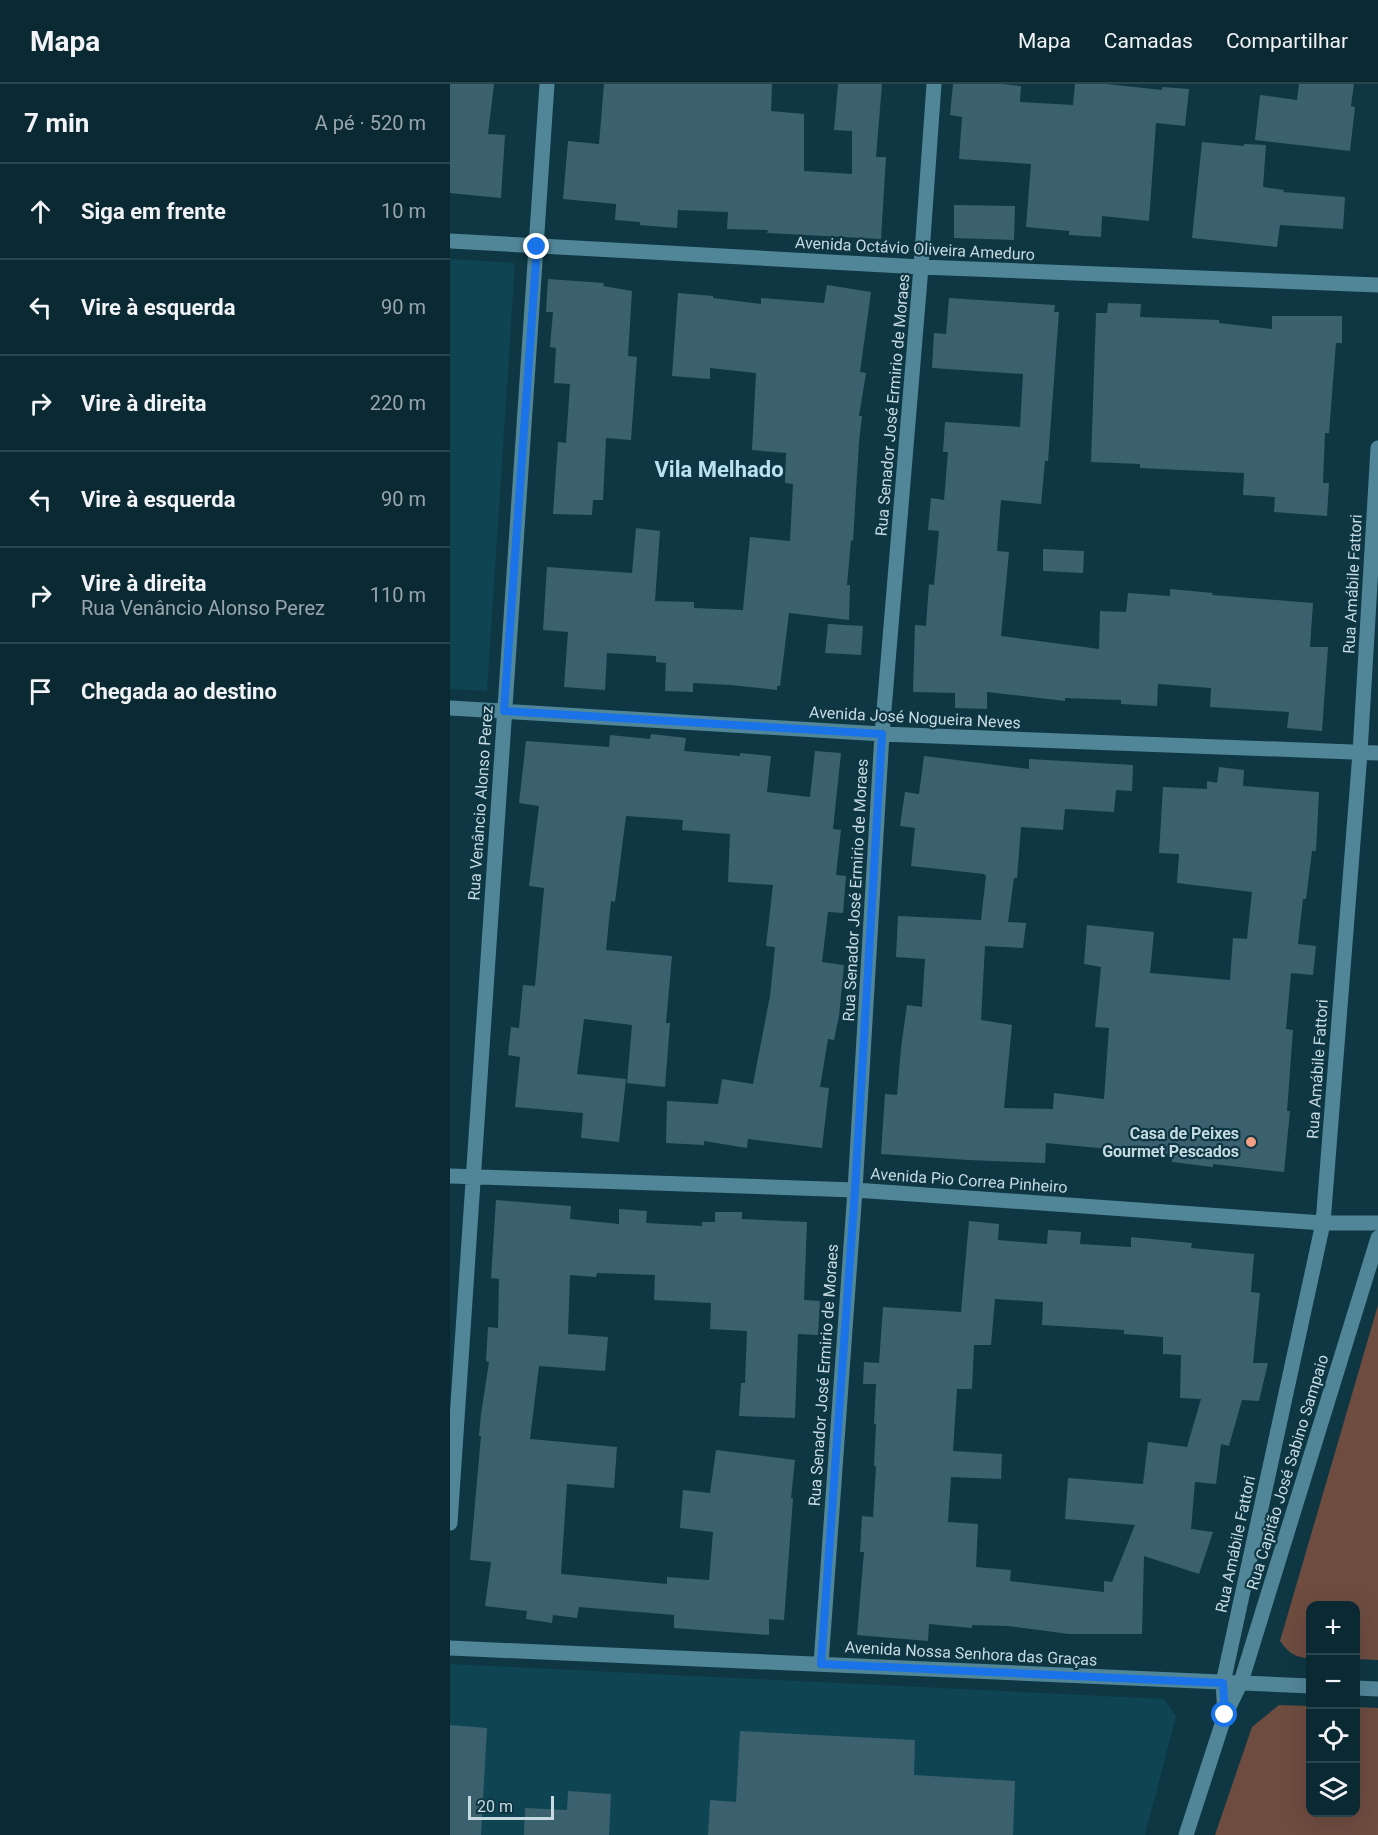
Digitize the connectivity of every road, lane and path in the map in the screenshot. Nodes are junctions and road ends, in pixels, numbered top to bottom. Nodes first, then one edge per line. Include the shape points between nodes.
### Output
1 (547, 84) edge
2 (934, 84) edge
3 (450, 242) edge
4 (537, 247) junction
5 (921, 267) junction
6 (1378, 285) edge
7 (1378, 448) edge
8 (450, 708) edge
9 (504, 711) junction
10 (882, 734) junction
11 (1360, 753) junction
12 (1378, 753) edge
13 (450, 1176) edge
14 (474, 1177) junction
15 (855, 1190) junction
16 (1323, 1223) junction
17 (1378, 1223) edge
18 (1378, 1238) edge
19 (450, 1523) edge
20 (450, 1647) edge
21 (821, 1664) junction
22 (1223, 1683) junction
23 (1241, 1683) junction
24 (1306, 1686) edge
25 (1360, 1688) edge
26 (1378, 1689) edge
27 (1225, 1715) junction
28 (1186, 1835) edge

1 - 4 street, Rua Venâncio Alonso Perez
2 - 5 street, Rua Senador José Ermirio de Moraes
3 - 4 street, Avenida Octávio Oliveira Ameduro
4 - 5 street, Avenida Octávio Oliveira Ameduro
4 - 9 street, Rua Venâncio Alonso Perez
5 - 6 street, Avenida Octávio Oliveira Ameduro
5 - 10 street, Rua Senador José Ermirio de Moraes
7 - 11 street, Rua Amábile Fattori
8 - 9 street, Avenida José Nogueira Neves
9 - 10 street, Avenida José Nogueira Neves
9 - 14 street, Rua Venâncio Alonso Perez
10 - 11 street, Avenida José Nogueira Neves
10 - 15 street, Rua Senador José Ermirio de Moraes
11 - 12 street, Avenida José Nogueira Neves
11 - 16 street, Rua Amábile Fattori
13 - 14 street, Avenida Pio Correa Pinheiro
14 - 15 street, Avenida Pio Correa Pinheiro
14 - 19 street, Rua Venâncio Alonso Perez
15 - 16 street, Avenida Pio Correa Pinheiro
15 - 21 street, Rua Senador José Ermirio de Moraes
16 - 17 street, Avenida Pio Correa Pinheiro
16 - 22 street, Rua Amábile Fattori
18 - 23 street, Rua Capitão José Sabino Sampaio
20 - 21 street, Avenida Nossa Senhora das Graças
21 - 22 street, Avenida Nossa Senhora das Graças
22 - 23 street, Avenida Nossa Senhora das Graças
22 - 27 street, Rua Capitão José Sabino Sampaio
23 - 24 street, Avenida Nossa Senhora das Graças
23 - 27 street, Rua Capitão José Sabino Sampaio
25 - 26 street
27 - 28 street, Rua Capitão José Sabino Sampaio

